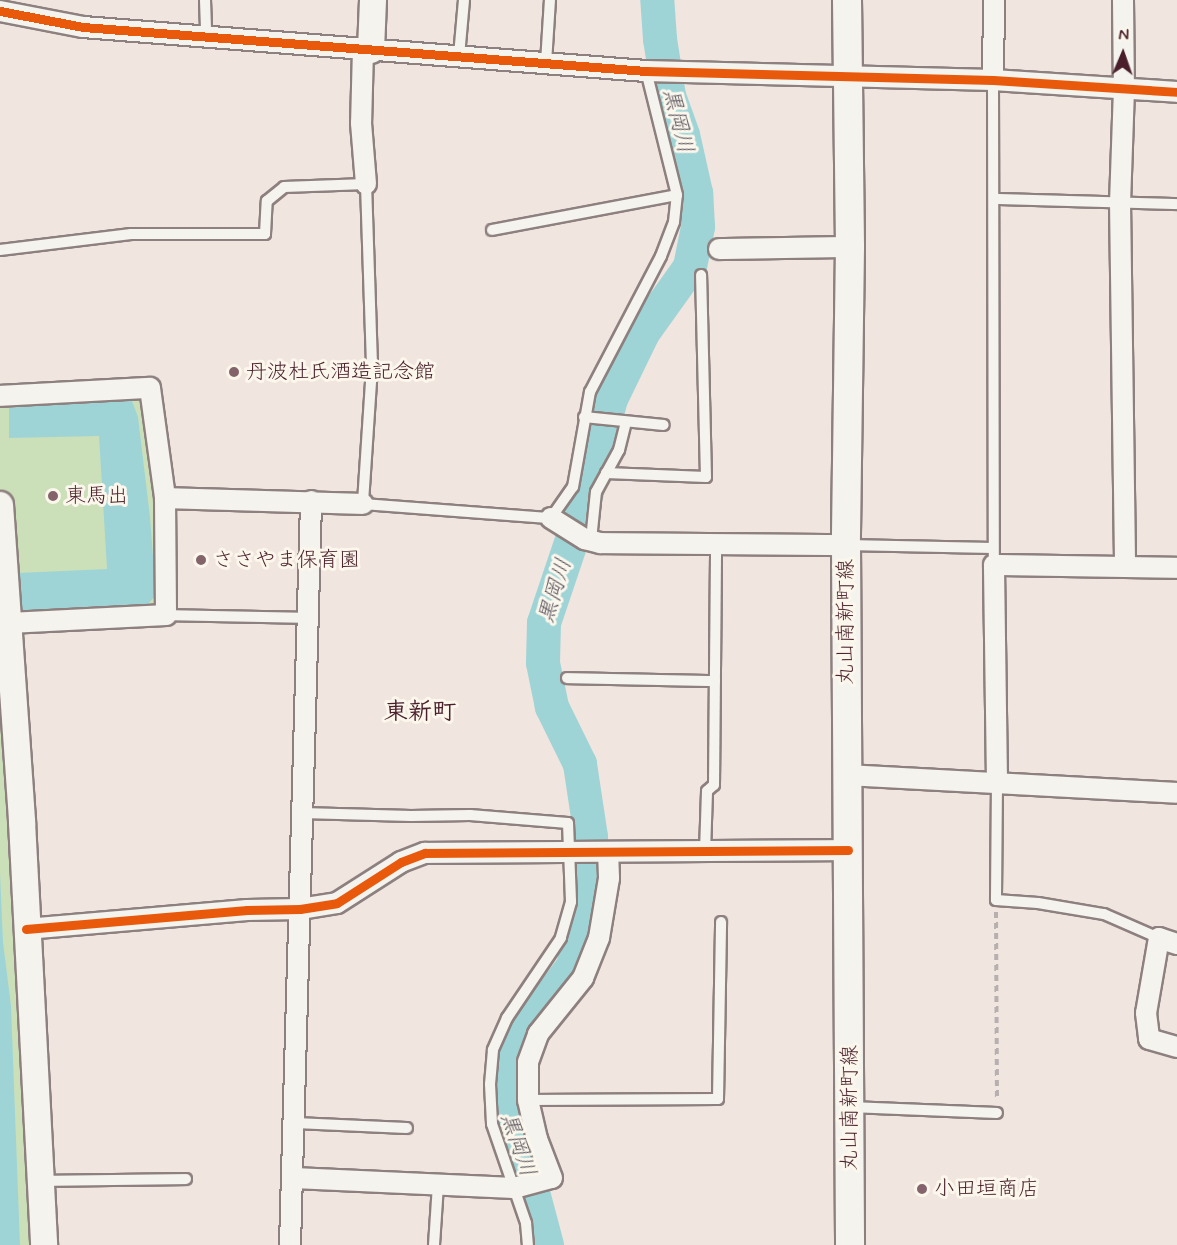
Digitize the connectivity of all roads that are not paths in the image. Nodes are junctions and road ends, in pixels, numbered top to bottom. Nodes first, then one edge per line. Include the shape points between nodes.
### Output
1 (205, 0) edge
2 (374, 0) edge
3 (464, 0) edge
4 (550, 0) edge
5 (847, 0) edge
6 (994, 0) edge
7 (1123, 0) edge
8 (0, 11) edge
9 (206, 36) junction
10 (367, 50) junction
11 (459, 56) junction
12 (546, 63) junction
13 (646, 71) junction
14 (846, 76) junction
15 (993, 80) junction
16 (1124, 89) junction
17 (1177, 92) edge
18 (366, 184) junction
19 (677, 195) junction
20 (995, 199) junction
21 (1120, 202) junction
22 (1177, 204) edge
23 (492, 230) dead end
24 (850, 247) junction
25 (720, 249) dead end
26 (0, 250) edge
27 (701, 275) dead end
28 (0, 396) edge
29 (584, 417) junction
30 (626, 422) junction
31 (664, 425) dead end
32 (606, 473) junction
33 (165, 498) junction
34 (311, 501) junction
35 (363, 504) junction
36 (0, 507) edge
37 (558, 523) junction
38 (588, 540) junction
39 (717, 545) junction
40 (846, 545) junction
41 (994, 556) junction
42 (1125, 567) junction
43 (1177, 568) edge
44 (166, 615) junction
45 (308, 618) junction
46 (9, 623) junction
47 (567, 678) dead end
48 (715, 681) junction
49 (847, 775) junction
50 (998, 782) junction
51 (1177, 793) edge
52 (302, 813) junction
53 (848, 850) junction
54 (571, 851) junction
55 (605, 852) junction
56 (705, 852) junction
57 (300, 909) junction
58 (721, 922) dead end
59 (26, 929) junction
60 (1168, 941) edge
61 (1177, 1047) edge
62 (528, 1100) junction
63 (850, 1107) junction
64 (997, 1113) road end
65 (295, 1123) junction
66 (407, 1128) dead end
67 (294, 1178) junction
68 (186, 1179) dead end
69 (40, 1181) junction
70 (438, 1184) junction
71 (517, 1187) junction
72 (44, 1245) edge
73 (290, 1245) edge
74 (434, 1245) edge
75 (528, 1245) edge
76 (850, 1245) edge

1 - 9 lane
2 - 10 street
3 - 11 lane
4 - 12 lane
5 - 14 main road, 丸山南新町線
6 - 15 street
7 - 16 street
8 - 9 street via 83,27
9 - 10 street
10 - 11 street
10 - 18 street via 362,123
11 - 12 street
12 - 13 street
13 - 14 street
13 - 19 lane
14 - 15 street
14 - 24 main road, 丸山南新町線
15 - 16 street
15 - 20 lane
16 - 17 street
16 - 21 street
18 - 26 lane via 284,187 267,201 265,234 131,234
18 - 35 lane via 372,367
19 - 23 lane
19 - 29 lane via 674,222 661,256 590,392
20 - 21 lane
20 - 41 lane
21 - 22 lane
21 - 42 street
24 - 25 street
24 - 40 main road, 丸山南新町線
27 - 32 lane via 706,477
28 - 33 street via 150,388
29 - 30 lane
29 - 37 lane via 573,487
30 - 31 lane
30 - 32 lane via 619,450
32 - 38 lane via 596,492
33 - 34 street
33 - 44 street
34 - 35 street
34 - 45 street
35 - 37 lane
36 - 46 street
37 - 38 street
38 - 39 street
39 - 40 street
39 - 48 lane
40 - 41 lane
40 - 49 main road, 丸山南新町線
41 - 42 street
41 - 50 street
42 - 43 street
44 - 45 lane
44 - 46 street
45 - 52 street
46 - 59 street
47 - 48 lane
48 - 56 lane via 714,785 707,791
49 - 50 street
49 - 53 main road, 丸山南新町線
50 - 51 street
50 - 60 lane via 996,900 1104,914
52 - 54 lane via 470,815 568,823
52 - 57 street
53 - 56 street
53 - 63 main road, 丸山南新町線
54 - 55 street
54 - 57 street via 425,853 401,862 337,903
54 - 71 lane via 572,902 561,938 507,1018 493,1050 489,1084 492,1124
55 - 56 street
55 - 62 street via 609,878 599,938 583,978 538,1034 528,1062
57 - 59 street
57 - 65 street
58 - 62 lane via 718,1099
59 - 69 street
60 - 61 street via 1146,1013 1149,1039
62 - 71 street via 552,1178
63 - 64 lane
63 - 76 main road, 丸山南新町線
65 - 66 lane
65 - 67 street
67 - 70 street
67 - 73 street
68 - 69 lane
69 - 72 street
70 - 71 street
70 - 74 lane
71 - 75 lane

